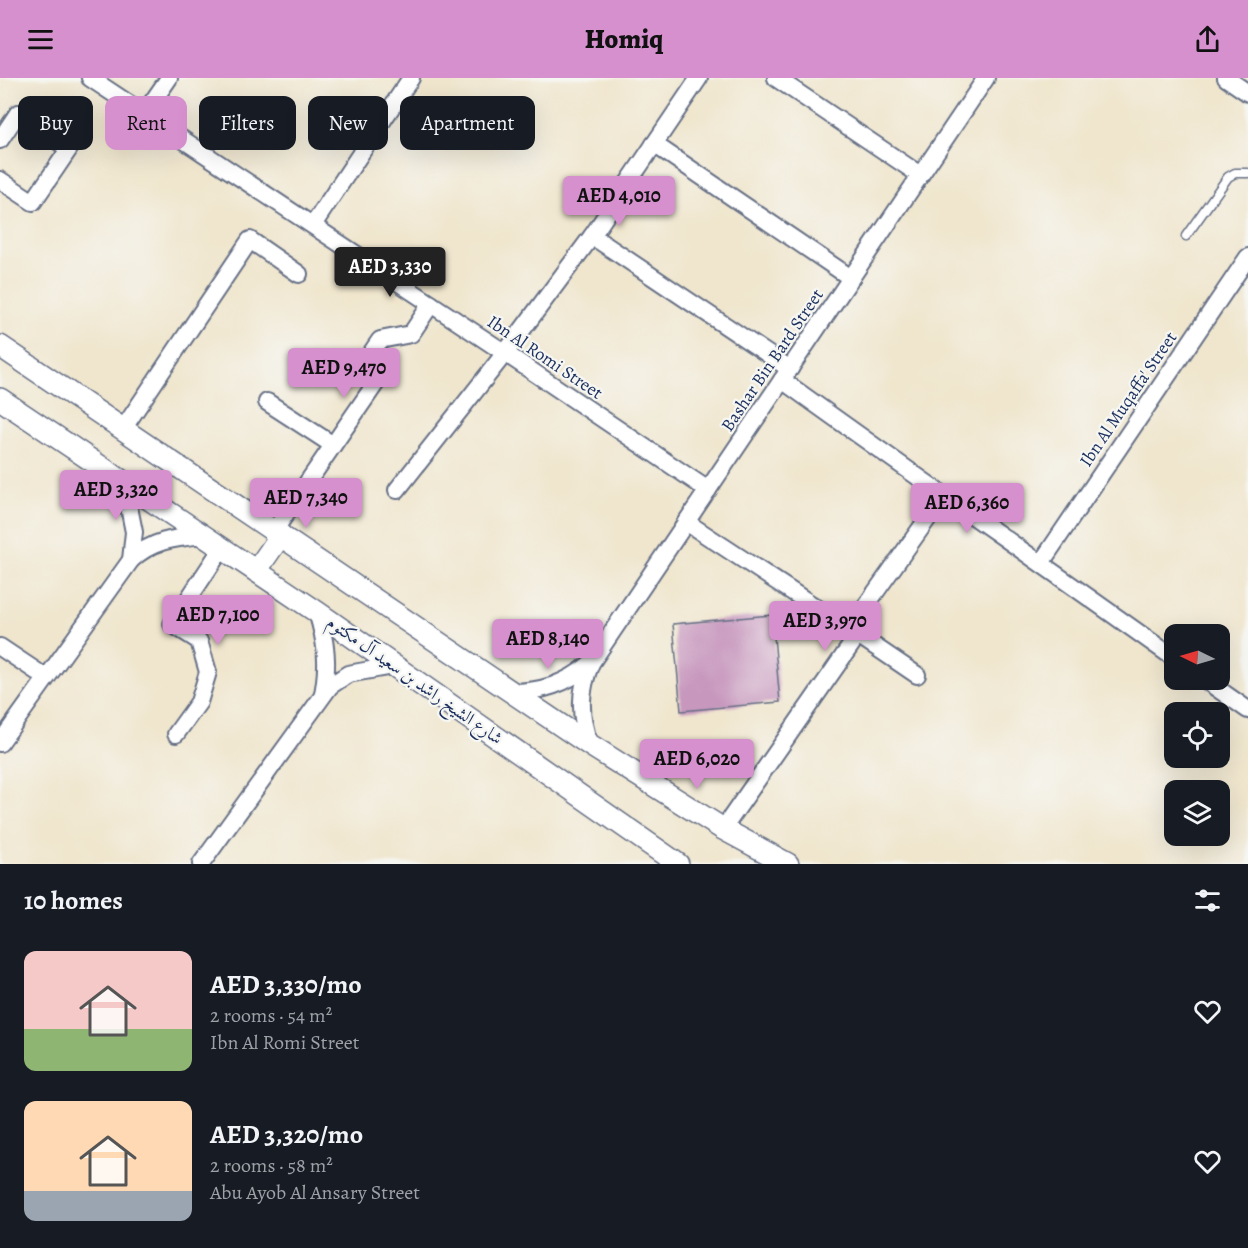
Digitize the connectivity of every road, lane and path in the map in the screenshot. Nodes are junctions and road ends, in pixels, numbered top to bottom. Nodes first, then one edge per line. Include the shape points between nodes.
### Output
1 (90, 78) edge
2 (169, 78) edge
3 (411, 78) edge
4 (699, 78) edge
5 (776, 78) edge
6 (986, 78) edge
7 (1226, 78) edge
8 (1248, 93) edge
9 (117, 96) edge
10 (156, 96) edge
11 (0, 140) edge
12 (187, 142) edge
13 (654, 144) junction
14 (1248, 173) edge
15 (920, 175) junction
16 (0, 180) edge
17 (313, 225) junction
18 (592, 236) junction
19 (1186, 236) dead end
20 (1248, 257) edge
21 (299, 274) dead end
22 (851, 278) junction
23 (430, 304) junction
24 (0, 346) edge
25 (505, 352) junction
26 (786, 374) junction
27 (0, 399) edge
28 (267, 402) dead end
29 (123, 429) junction
30 (333, 445) junction
31 (124, 482) junction
32 (397, 490) dead end
33 (708, 490) junction
34 (943, 497) junction
35 (686, 522) junction
36 (277, 533) junction
37 (202, 535) junction
38 (222, 548) junction
39 (131, 560) junction
40 (1041, 563) junction
41 (256, 571) junction
42 (317, 612) junction
43 (858, 635) junction
44 (0, 646) edge
45 (1164, 651) edge
46 (591, 663) junction
47 (393, 666) junction
48 (917, 675) dead end
49 (45, 677) junction
50 (1219, 690) edge
51 (510, 692) junction
52 (323, 694) junction
53 (1248, 710) edge
54 (176, 734) dead end
55 (0, 743) edge
56 (590, 744) junction
57 (723, 829) junction
58 (201, 864) edge
59 (678, 864) edge
60 (788, 864) edge

1 - 9 street, Ibn Al Romi Street
2 - 10 street
3 - 17 street
4 - 13 street
5 - 15 street
6 - 15 street, Bashar Bin Bard Street
7 - 8 street
11 - 16 street via 18,113 69,149 33,202
12 - 17 street, Ibn Al Romi Street
13 - 18 street
13 - 22 street
14 - 19 lane via 1228,177
15 - 22 street, Bashar Bin Bard Street
17 - 23 street, Ibn Al Romi Street
18 - 25 street
18 - 26 street
20 - 40 street, Ibn Al Muqaffa' Street
21 - 29 street via 250,240
22 - 26 street, Bashar Bin Bard Street
23 - 25 street, Ibn Al Romi Street
23 - 30 street via 411,334 380,340 363,365 380,377
24 - 29 street
25 - 32 street
25 - 33 street, Ibn Al Romi Street
26 - 33 street, Bashar Bin Bard Street
26 - 34 street
27 - 31 street, شارع الشيخ راشد بن سعيد آل مكتوم
28 - 30 street
29 - 36 street
30 - 36 street
31 - 37 street, شارع الشيخ راشد بن سعيد آل مكتوم
31 - 39 street via 133,525
33 - 35 street, Bashar Bin Bard Street
34 - 40 street
34 - 43 street via 860,614
35 - 43 street
35 - 46 street, Bashar Bin Bard Street
36 - 41 street
36 - 51 street
37 - 38 street, شارع الشيخ راشد بن سعيد آل مكتوم
37 - 39 street via 158,542
38 - 41 street, شارع الشيخ راشد بن سعيد آل مكتوم
38 - 54 street via 172,624 199,642 208,672 199,702
39 - 49 street
40 - 45 street
41 - 42 street, شارع الشيخ راشد بن سعيد آل مكتوم
42 - 47 street, شارع الشيخ راشد بن سعيد آل مكتوم
42 - 52 street via 327,649
43 - 48 street
43 - 57 street
44 - 49 street
46 - 51 street, Bashar Bin Bard Street via 562,683 528,692
46 - 56 street, Bashar Bin Bard Street via 581,704
47 - 52 street via 348,674
47 - 59 street, شارع الشيخ راشد بن سعيد آل مكتوم
49 - 55 street
50 - 53 street
51 - 56 street
52 - 58 street
56 - 57 street
57 - 60 street

